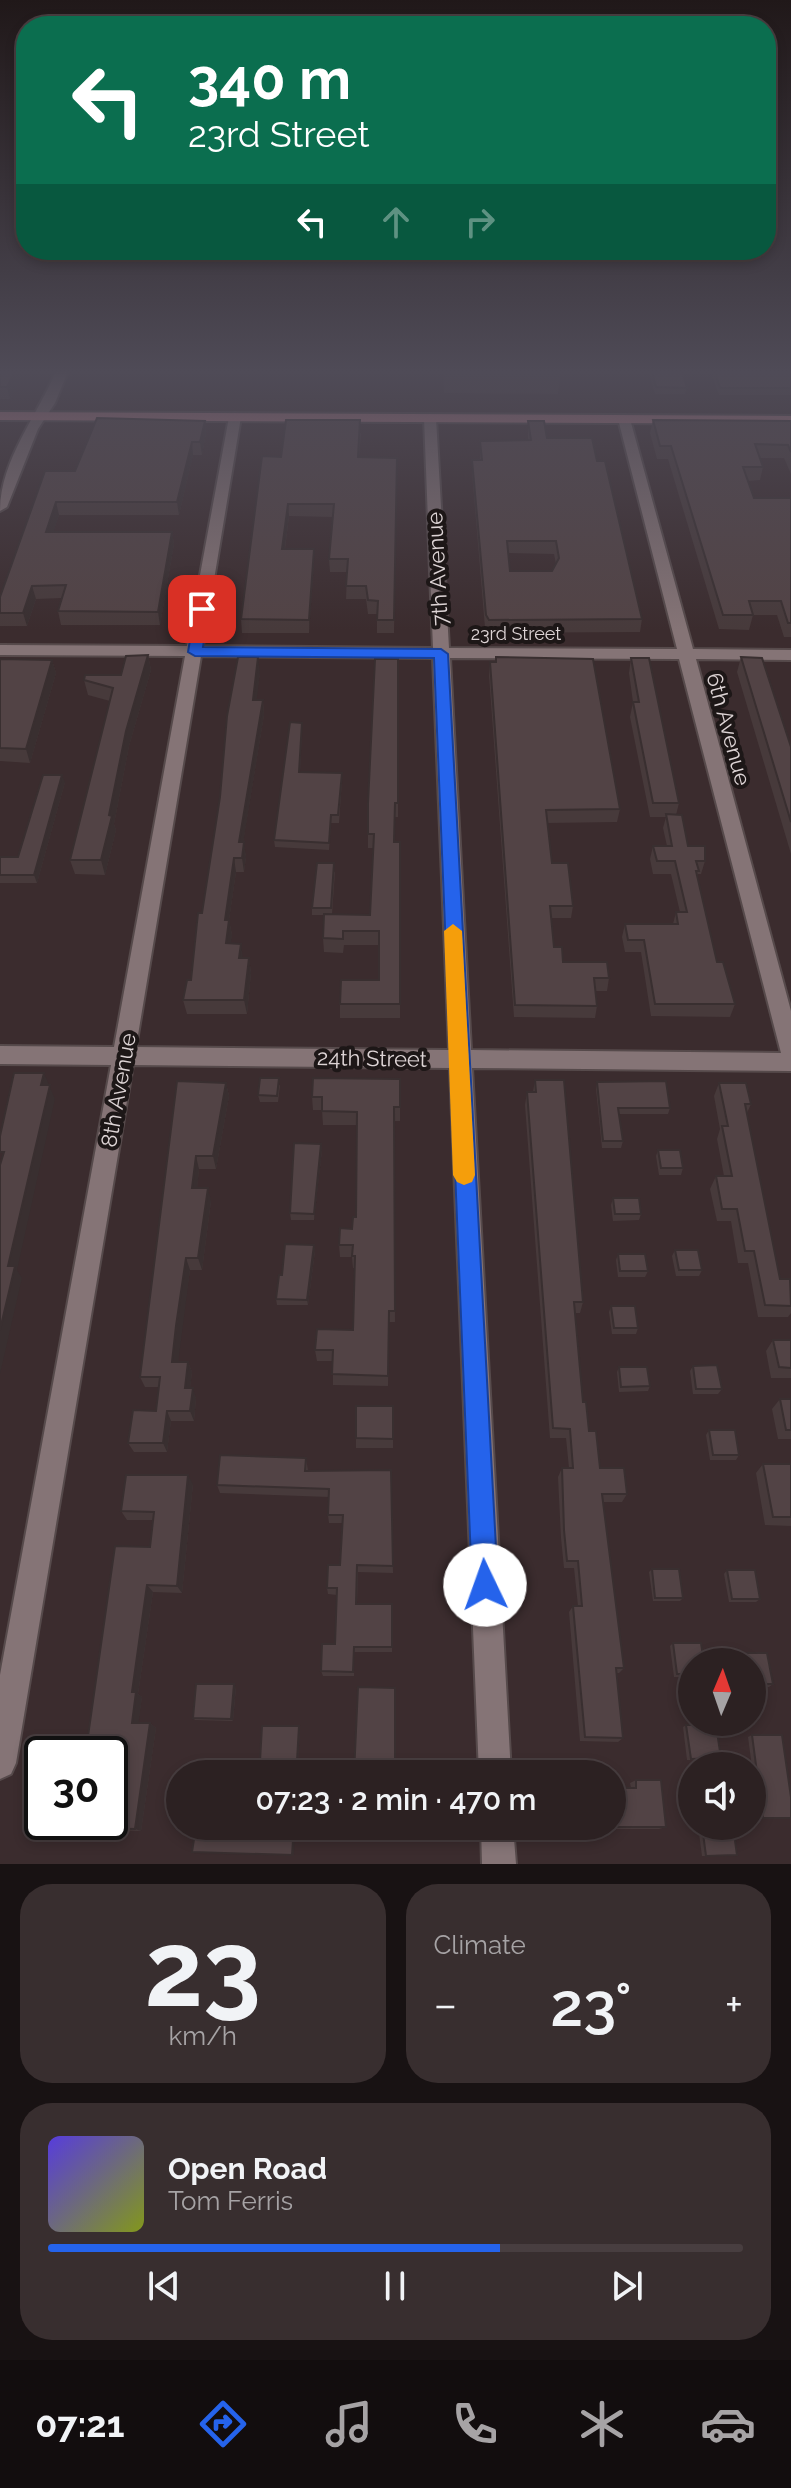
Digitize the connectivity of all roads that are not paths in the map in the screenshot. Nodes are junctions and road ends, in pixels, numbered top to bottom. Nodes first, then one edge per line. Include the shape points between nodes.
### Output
1 (22, 456) edge
2 (228, 456) edge
3 (432, 456) edge
4 (634, 456) edge
5 (0, 507) edge
6 (0, 650) edge
7 (195, 652) junction
8 (441, 654) junction
9 (687, 654) junction
10 (791, 655) edge
11 (791, 1051) edge
12 (0, 1055) edge
13 (124, 1056) junction
14 (458, 1059) junction
15 (791, 1062) edge
16 (494, 1760) edge
17 (0, 1763) edge
18 (498, 1840) edge
19 (499, 1864) edge

1 - 5 street
2 - 7 street, 8th Avenue
3 - 8 street, 7th Avenue
4 - 9 street, 6th Avenue
6 - 7 street, 23rd Street
7 - 8 street, 23rd Street
7 - 13 street, 8th Avenue
8 - 9 street, 23rd Street
8 - 14 street, 7th Avenue
9 - 10 street, 23rd Street
9 - 11 street, 6th Avenue
12 - 13 street, 24th Street
13 - 14 street, 24th Street
13 - 17 street, 8th Avenue
14 - 15 street, 24th Street
14 - 16 street, 7th Avenue
18 - 19 street

